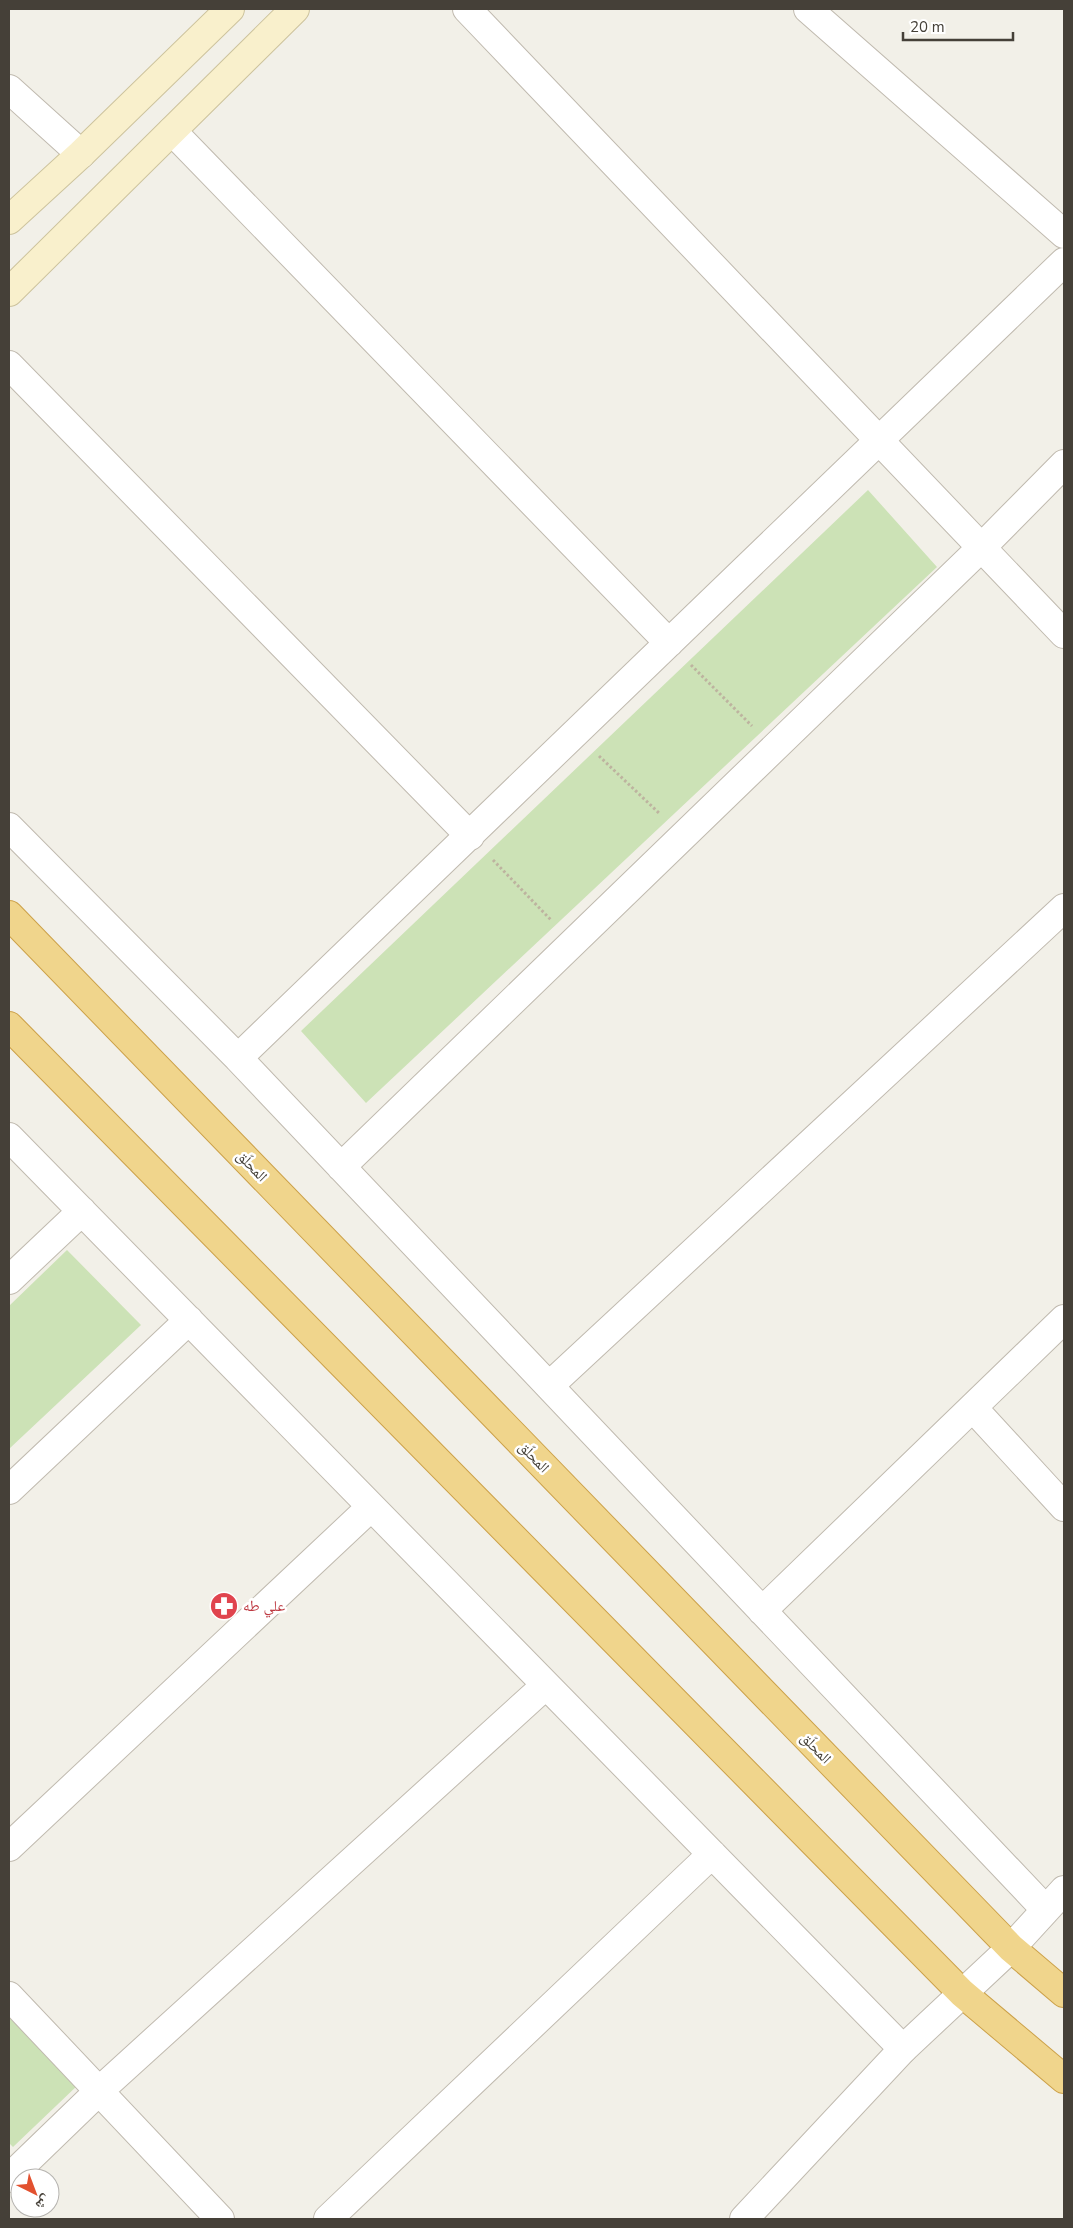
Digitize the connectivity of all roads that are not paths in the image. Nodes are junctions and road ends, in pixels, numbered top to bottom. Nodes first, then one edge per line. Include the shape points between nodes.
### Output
1 (230, 9) edge
2 (295, 9) edge
3 (467, 9) edge
4 (808, 9) edge
5 (9, 89) edge
6 (172, 131) junction
7 (81, 154) junction
8 (9, 220) edge
9 (1064, 234) edge
10 (1064, 262) edge
11 (9, 292) edge
12 (9, 365) edge
13 (880, 440) junction
14 (1064, 464) edge
15 (982, 547) junction
16 (1064, 634) edge
17 (670, 643) junction
18 (9, 827) edge
19 (470, 836) junction
20 (1064, 908) edge
21 (9, 915) edge
22 (9, 1026) edge
23 (238, 1058) junction
24 (9, 1137) edge
25 (341, 1167) junction
26 (82, 1211) junction
27 (9, 1280) edge
28 (1064, 1319) edge
29 (189, 1320) junction
30 (549, 1386) junction
31 (973, 1408) junction
32 (9, 1490) edge
33 (371, 1507) junction
34 (1064, 1507) edge
35 (762, 1611) junction
36 (546, 1685) junction
37 (9, 1847) edge
38 (712, 1854) junction
39 (1064, 1890) edge
40 (1045, 1909) junction
41 (1010, 1948) junction
42 (1064, 1993) edge
43 (962, 1994) junction
44 (9, 1996) edge
45 (903, 2050) junction
46 (1064, 2079) edge
47 (99, 2092) junction
48 (9, 2178) edge
49 (220, 2219) edge
50 (328, 2219) edge
51 (744, 2219) edge

1 - 7 main road
2 - 6 main road
3 - 13 street
4 - 9 street
5 - 7 street
6 - 11 main road
6 - 17 street
7 - 8 main road
10 - 13 street
12 - 19 street
13 - 15 street
13 - 17 street
14 - 15 street
15 - 16 street
15 - 25 street
17 - 19 street
18 - 23 street
19 - 23 street
20 - 30 street
21 - 41 highway, المحلّق
22 - 43 highway
23 - 25 street
24 - 26 street
25 - 30 street
26 - 27 street
26 - 29 street
28 - 31 street
29 - 32 street
29 - 33 street
30 - 35 street
31 - 34 street
31 - 35 street
33 - 36 street
33 - 37 street
35 - 40 street
36 - 38 street
36 - 47 street
38 - 45 street
38 - 50 street
39 - 40 street
40 - 41 street
41 - 42 highway, المحلّق
41 - 43 street
43 - 45 street
43 - 46 highway
44 - 47 street
45 - 51 street
47 - 48 street
47 - 49 street

